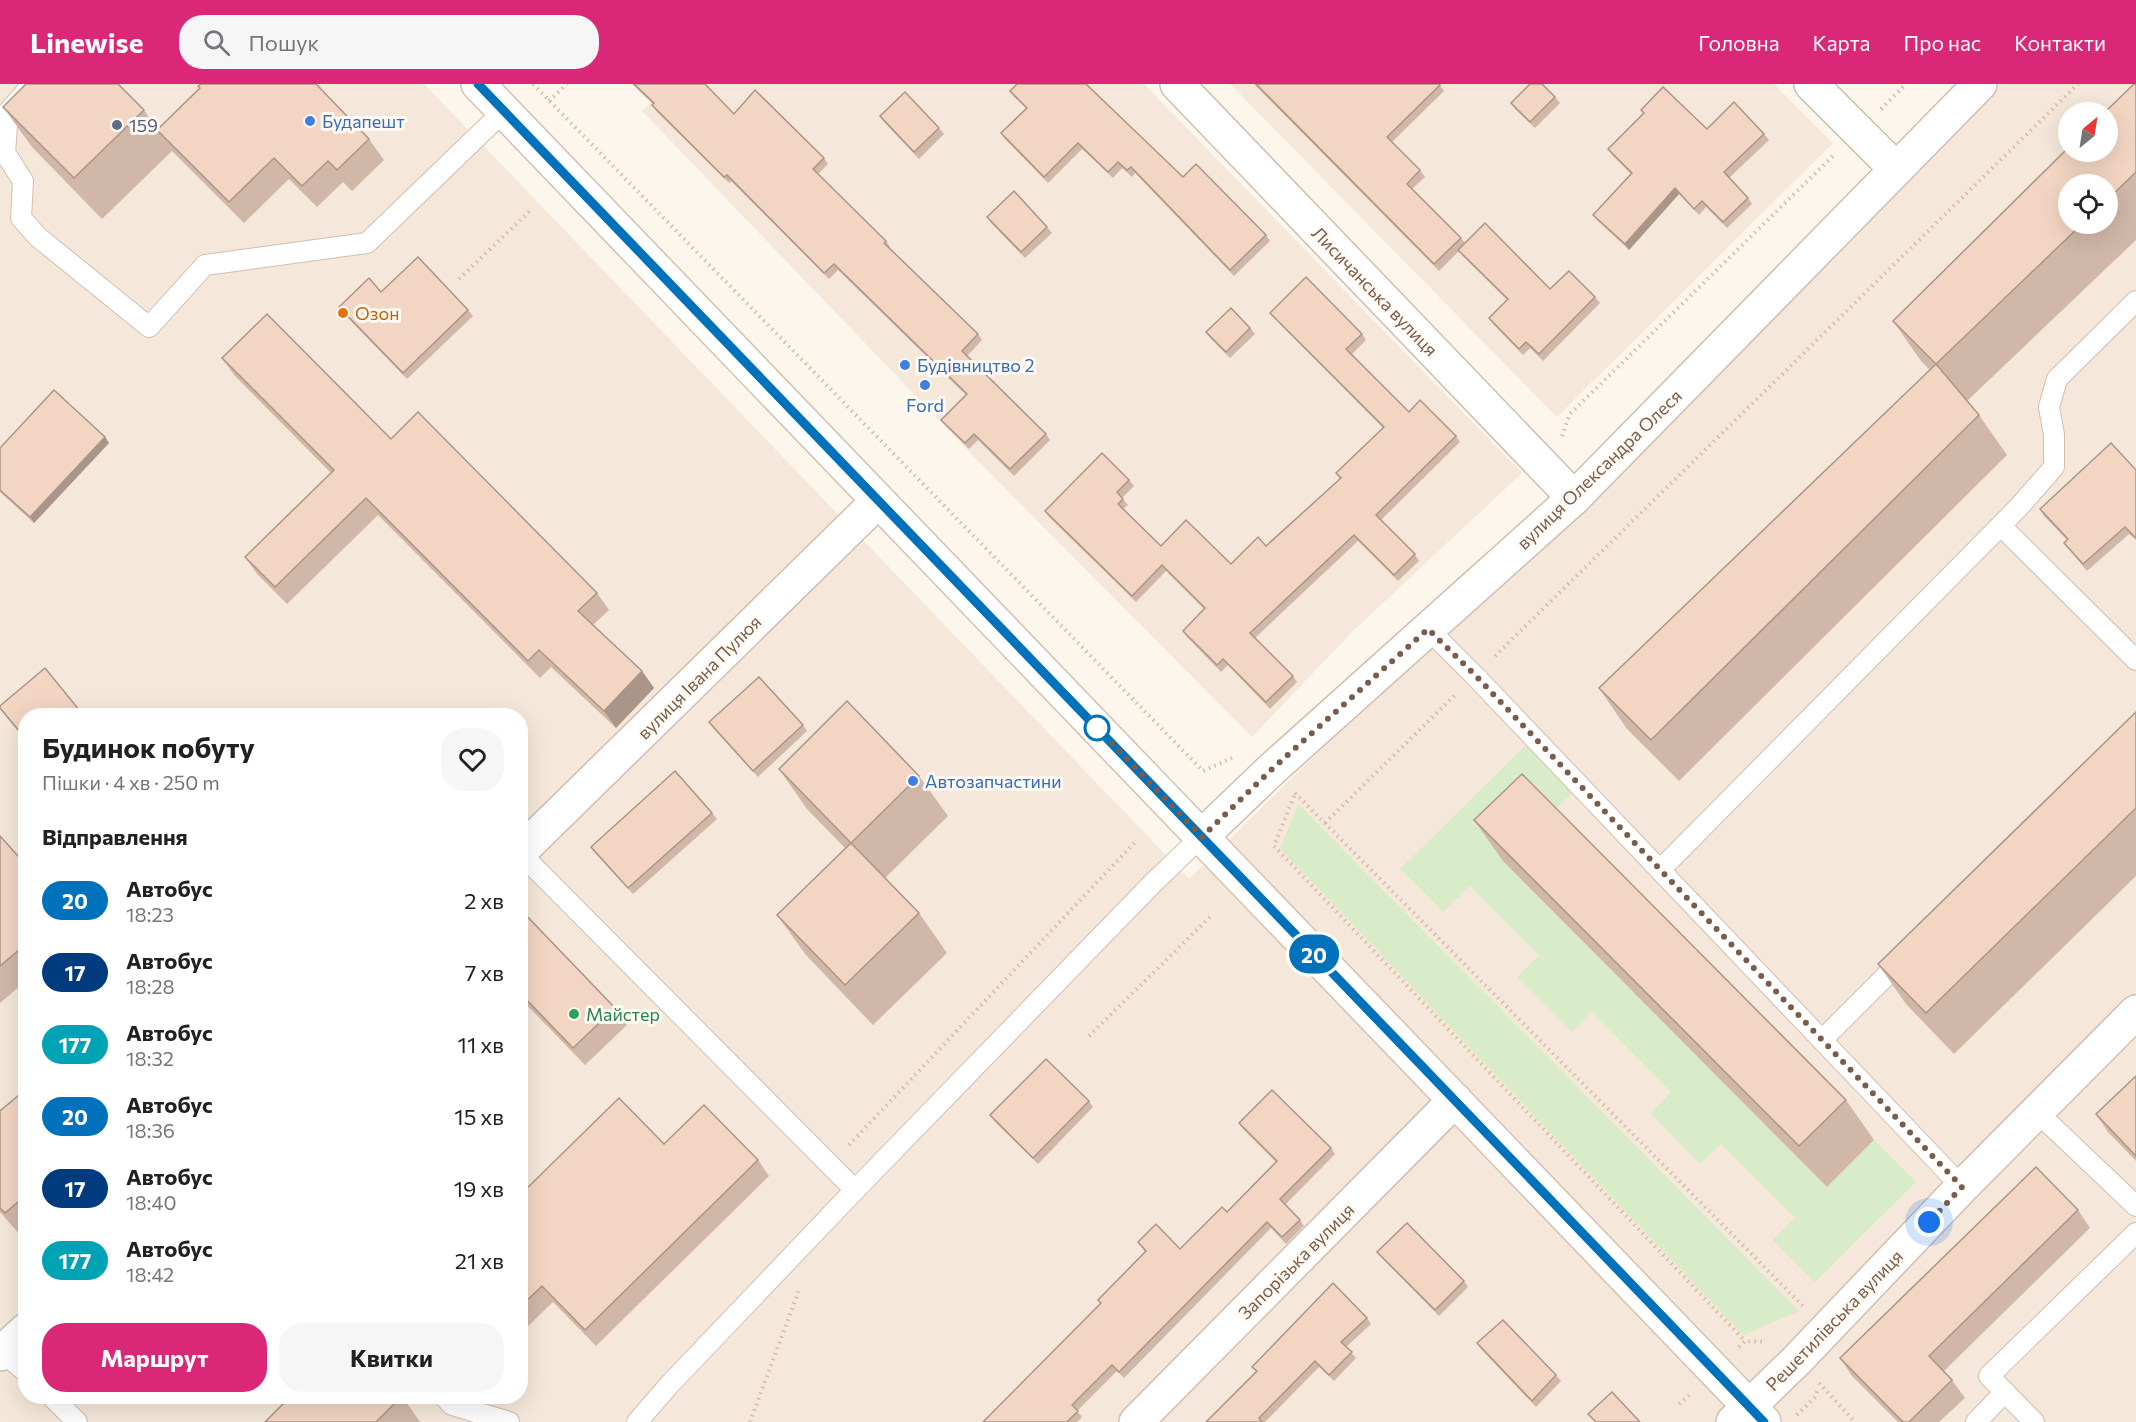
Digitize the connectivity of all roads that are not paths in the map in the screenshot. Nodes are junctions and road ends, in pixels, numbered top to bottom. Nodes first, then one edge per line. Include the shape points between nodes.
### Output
1 (33, 84) edge
2 (478, 84) edge
3 (1177, 84) edge
4 (1811, 84) edge
5 (1980, 84) edge
6 (504, 111) junction
7 (1896, 169) junction
8 (2136, 301) edge
9 (1574, 498) junction
10 (878, 501) junction
11 (2001, 526) junction
12 (1428, 629) junction
13 (2136, 660) edge
14 (1202, 837) junction
15 (528, 845) edge
16 (528, 861) edge
17 (1660, 870) junction
18 (1921, 941) edge
19 (2135, 1015) edge
20 (1822, 1040) junction
21 (1455, 1100) junction
22 (2038, 1113) junction
23 (1962, 1187) junction
24 (855, 1190) junction
25 (2136, 1206) edge
26 (2136, 1233) edge
27 (18, 1344) edge
28 (9, 1359) edge
29 (2005, 1392) junction
30 (59, 1404) edge
31 (448, 1408) edge
32 (1749, 1417) edge
33 (77, 1422) edge
34 (509, 1422) edge
35 (637, 1422) edge
36 (1136, 1422) edge
37 (1976, 1422) edge
38 (2034, 1422) edge

1 - 6 lane via 8,112 4,153 23,181 21,218 38,237 149,327 205,265 367,243
2 - 6 street
3 - 9 street, Лисичанська вулиця
4 - 7 street
5 - 7 street, вулиця Олександра Олеся
6 - 10 street
7 - 9 street, вулиця Олександра Олеся
8 - 11 lane via 2057,379 2049,406 2054,466
9 - 12 street, вулиця Олександра Олеся
10 - 14 street
10 - 15 street, вулиця Івана Пулюя
11 - 13 lane
11 - 17 lane
12 - 14 street, вулиця Олександра Олеся
12 - 17 lane
14 - 21 street
14 - 24 lane
16 - 24 lane
17 - 20 lane
18 - 20 lane
19 - 22 street, Решетилівська вулиця
20 - 23 lane
21 - 32 street
21 - 36 street, Запорізька вулиця
22 - 23 street, Решетилівська вулиця
22 - 25 lane
23 - 32 street, Решетилівська вулиця via 1797,1360
24 - 35 lane
26 - 29 lane via 1989,1376
27 - 28 street
29 - 37 lane
29 - 38 lane
30 - 33 lane
31 - 34 lane

